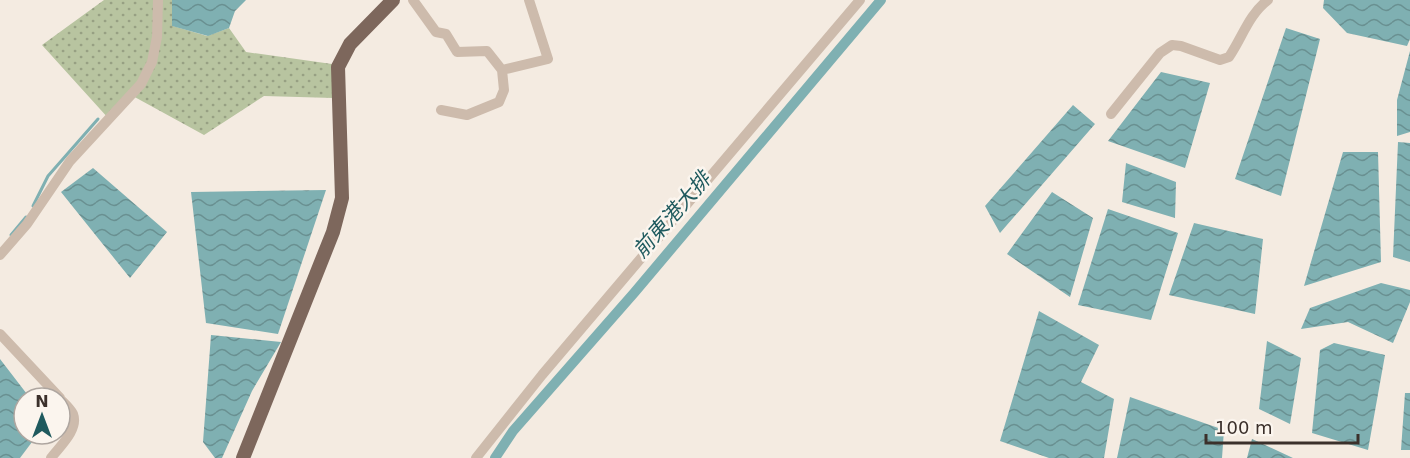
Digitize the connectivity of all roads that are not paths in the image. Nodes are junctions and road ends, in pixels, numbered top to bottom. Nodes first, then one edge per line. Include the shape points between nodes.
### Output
1 (158, 0) edge
2 (393, 0) edge
3 (413, 0) edge
4 (529, 0) edge
5 (860, 0) edge
6 (1268, 0) edge
7 (502, 70) junction
8 (441, 110) dead end
9 (1111, 114) dead end
10 (0, 255) edge
11 (0, 334) edge
12 (49, 386) edge
13 (72, 413) edge
14 (72, 430) edge
15 (243, 458) edge
16 (476, 458) edge

1 - 10 street via 152,62 141,84 70,161 27,224
2 - 15 main road via 350,44 338,67 342,198 333,232
3 - 7 street via 436,32 446,33 457,52 487,51
4 - 7 street via 548,59
5 - 16 street
6 - 9 street via 1251,18 1229,57 1220,60 1181,46 1165,48
7 - 8 street via 504,90 499,102 467,115
11 - 12 street
13 - 14 street

